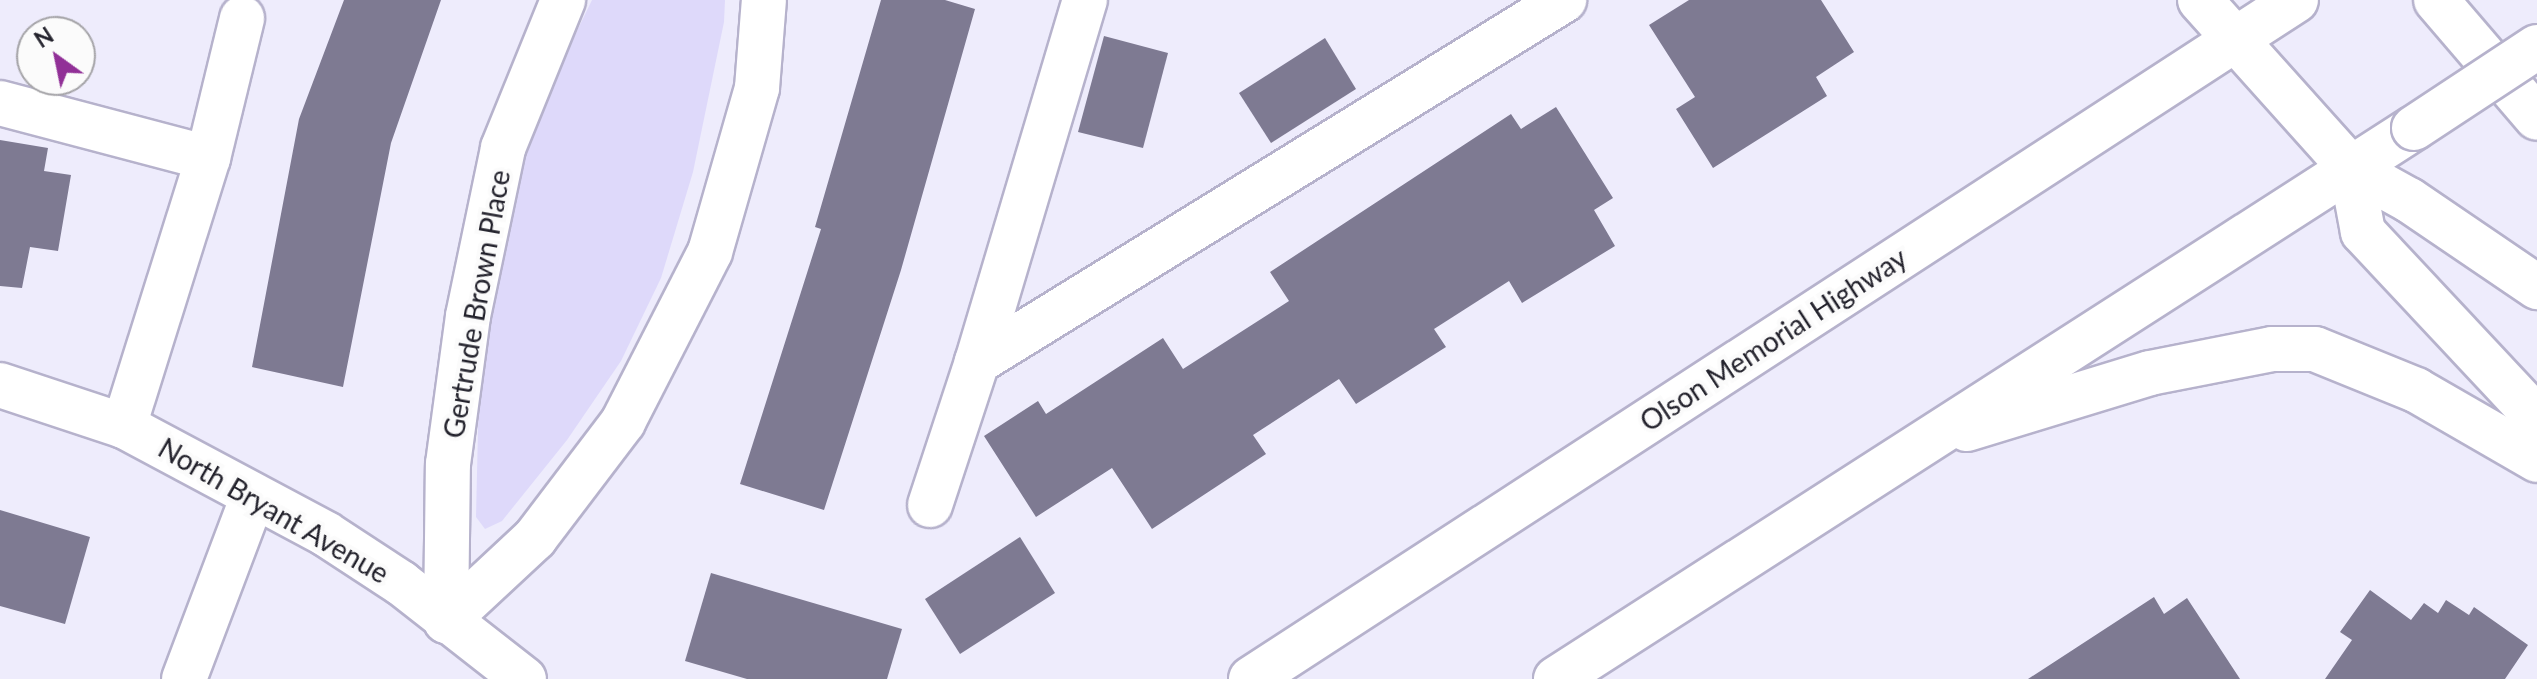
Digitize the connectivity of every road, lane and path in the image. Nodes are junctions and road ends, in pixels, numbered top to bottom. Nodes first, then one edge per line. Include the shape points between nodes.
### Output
1 (563, 0) edge
2 (764, 0) edge
3 (1085, 0) edge
4 (1564, 0) edge
5 (2200, 0) edge
6 (2296, 0) edge
7 (2436, 0) edge
8 (234, 6) edge
9 (2234, 39) junction
10 (2537, 47) edge
11 (0, 103) edge
12 (2537, 118) edge
13 (208, 158) junction
14 (2351, 168) junction
15 (2537, 287) edge
16 (977, 362) junction
17 (0, 385) edge
18 (2537, 418) edge
19 (124, 426) junction
20 (1911, 446) junction
21 (2537, 460) edge
22 (252, 499) junction
23 (930, 505) dead end
24 (446, 621) junction
25 (184, 679) edge
26 (524, 679) edge
27 (1251, 679) edge
28 (1556, 679) edge

1 - 24 main road, Gertrude Brown Place via 503,148 468,316 448,464
2 - 24 main road via 757,88 710,252 645,380 623,422 535,538
3 - 16 main road
4 - 16 main road
5 - 9 main road
6 - 9 main road, Olson Memorial Highway
7 - 12 main road
8 - 13 main road
9 - 14 main road
9 - 27 main road, Olson Memorial Highway
10 - 14 main road, bridge
11 - 13 main road
13 - 19 main road
14 - 15 main road
14 - 18 main road via 2363,232
14 - 20 main road
16 - 23 main road
17 - 19 main road, North Bryant Avenue
19 - 22 main road, North Bryant Avenue
20 - 21 main road via 2150,373 2272,349 2315,349 2416,390
20 - 28 main road
22 - 24 main road, North Bryant Avenue via 326,534 401,583
22 - 25 main road
24 - 26 main road, North Bryant Avenue

